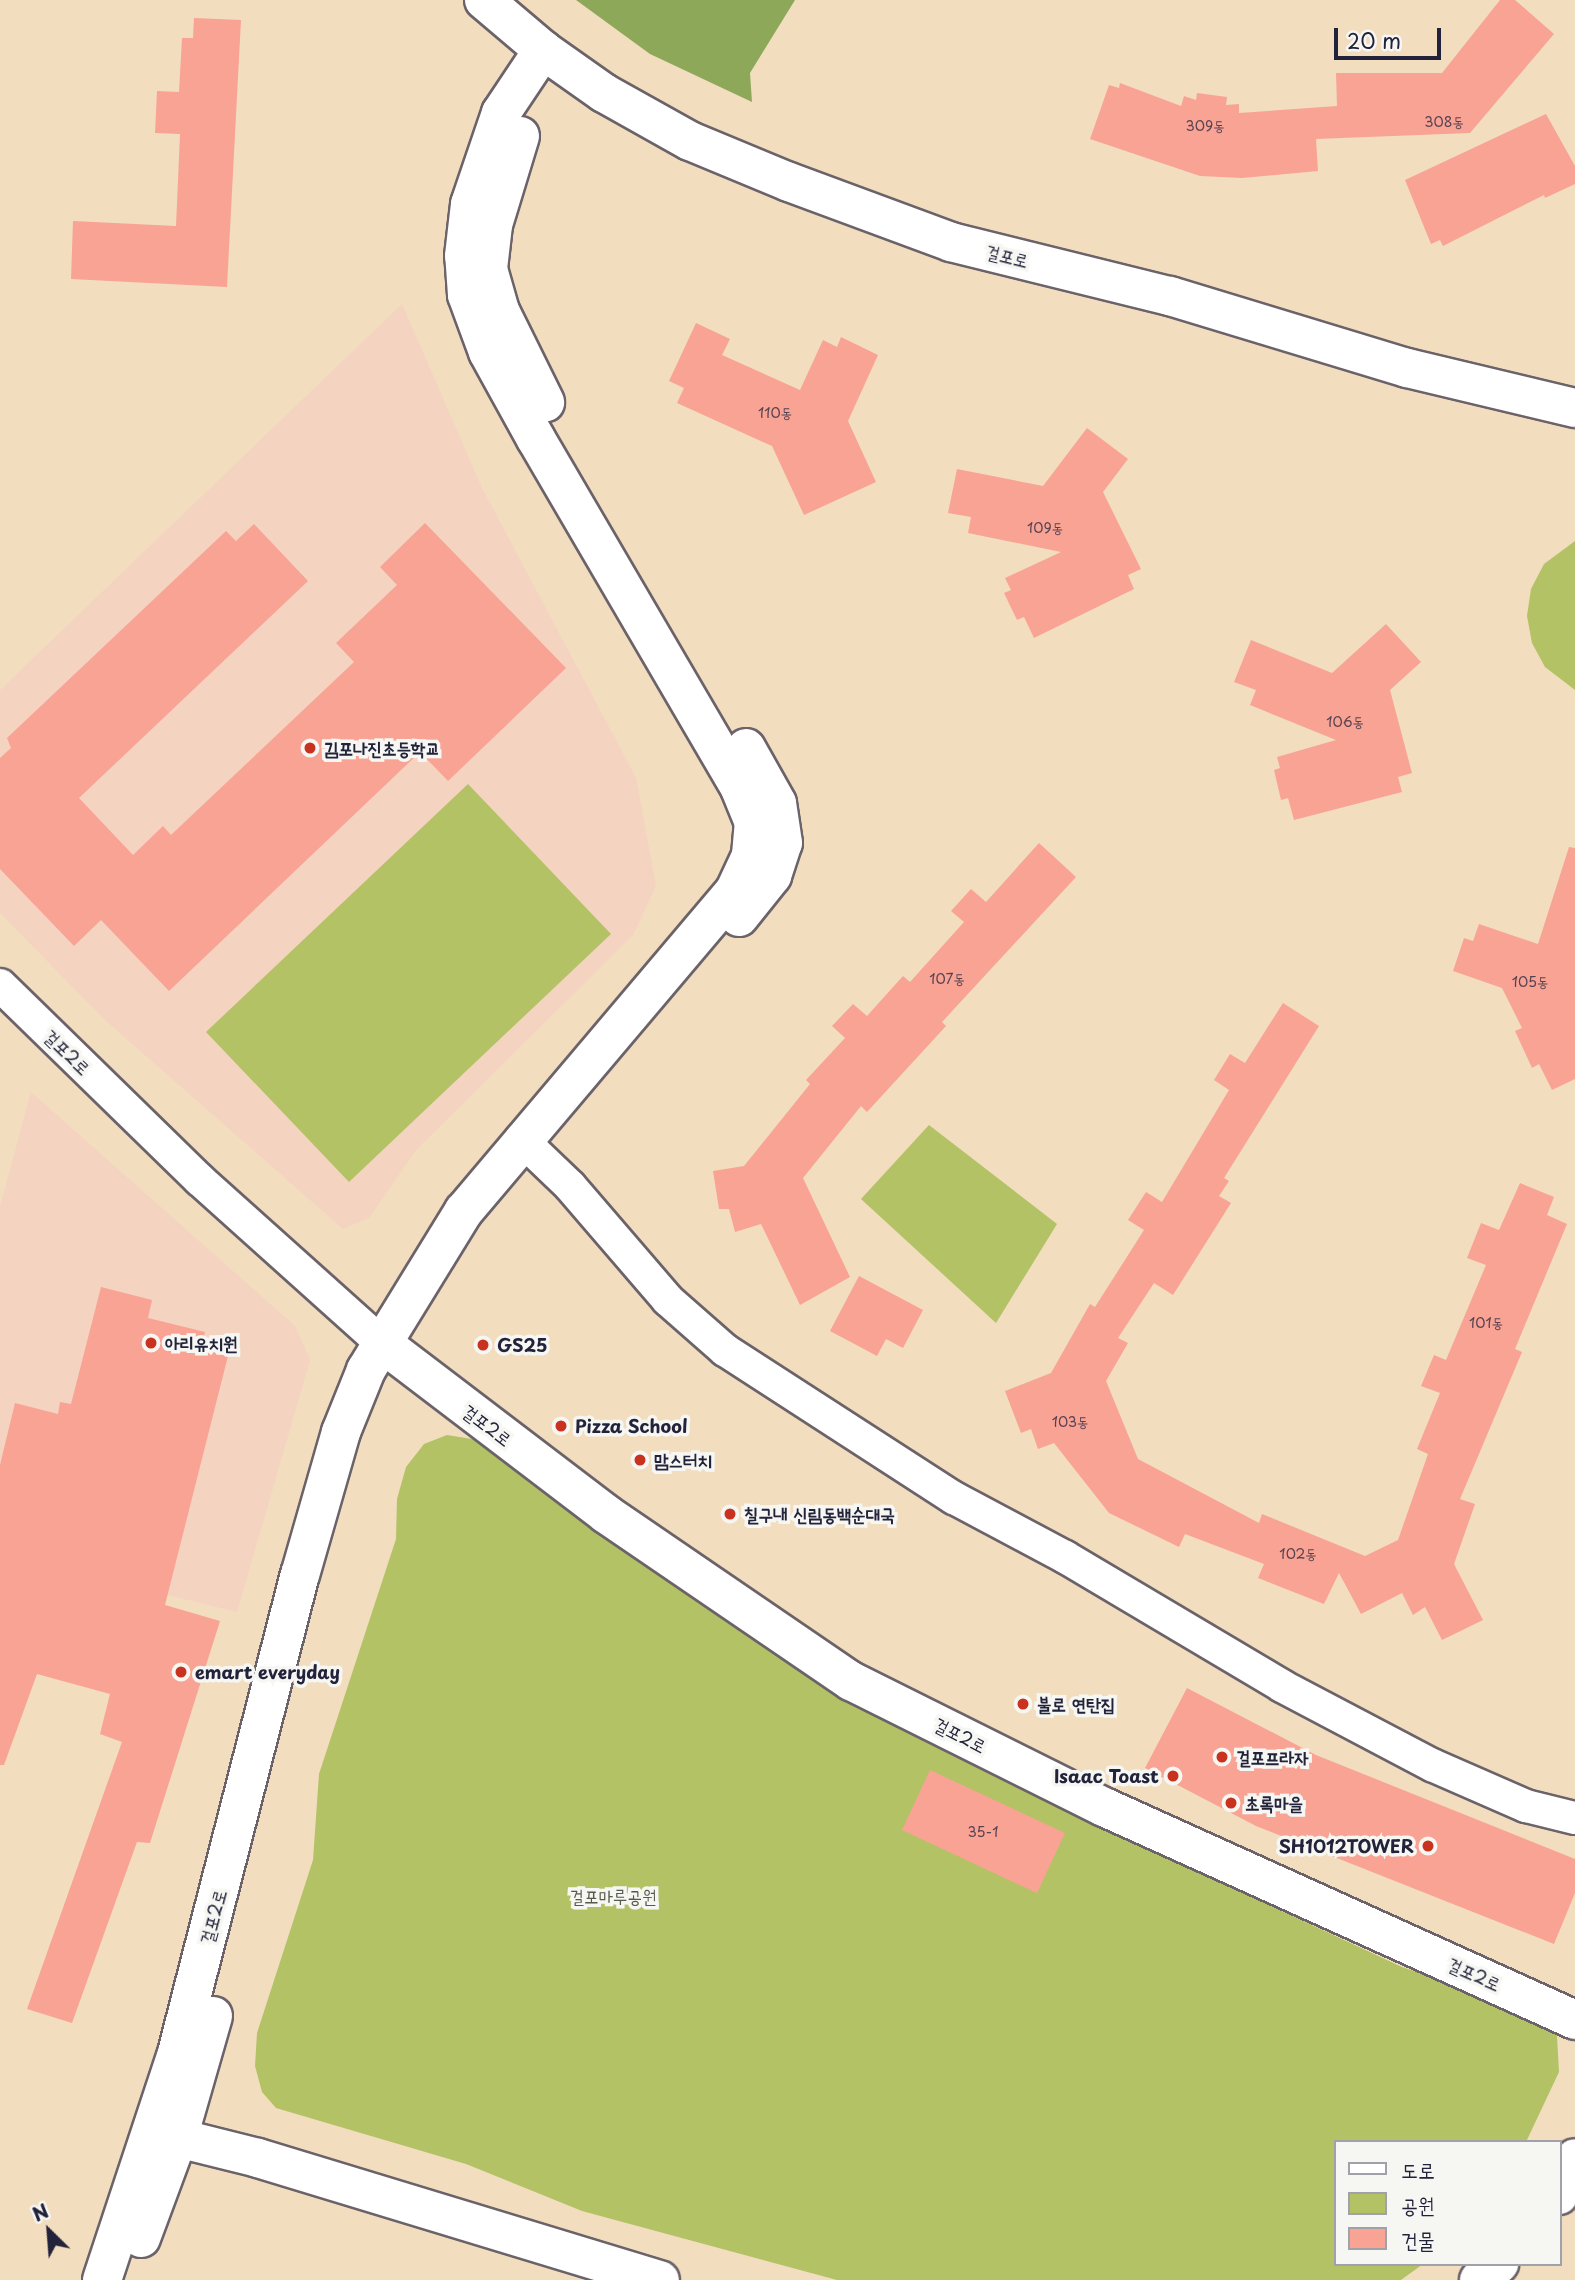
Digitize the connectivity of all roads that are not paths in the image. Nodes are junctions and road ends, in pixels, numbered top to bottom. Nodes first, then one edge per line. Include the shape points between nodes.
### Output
1 (484, 0) edge
2 (543, 50) junction
3 (1575, 408) edge
4 (0, 985) edge
5 (530, 1146) junction
6 (391, 1350) junction
7 (1575, 1818) edge
8 (1575, 2020) edge
9 (164, 2134) junction
10 (1575, 2158) edge
11 (1561, 2190) edge
12 (1496, 2266) edge
13 (102, 2280) edge
14 (127, 2280) edge
15 (660, 2280) edge
16 (1479, 2280) edge

1 - 2 street, 걸포로
2 - 3 street, 걸포로 via 604,93 690,141 951,242 1170,296 1407,368
2 - 5 street, 걸포2로 via 493,225 488,269 500,311 529,374 777,803 783,843 772,876
4 - 6 street, 걸포2로 via 200,1180
5 - 6 street, 걸포2로
5 - 7 street via 668,1300 725,1350 954,1498 1065,1557 1282,1686 1432,1765 1527,1806
6 - 8 street, 걸포2로 via 606,1514 851,1681 1104,1807
6 - 9 street, 걸포2로 via 362,1434 276,1745 203,2058
9 - 13 street, 걸포2로
9 - 14 street, 걸포2로
9 - 15 street via 258,2158
10 - 11 street
12 - 16 street

